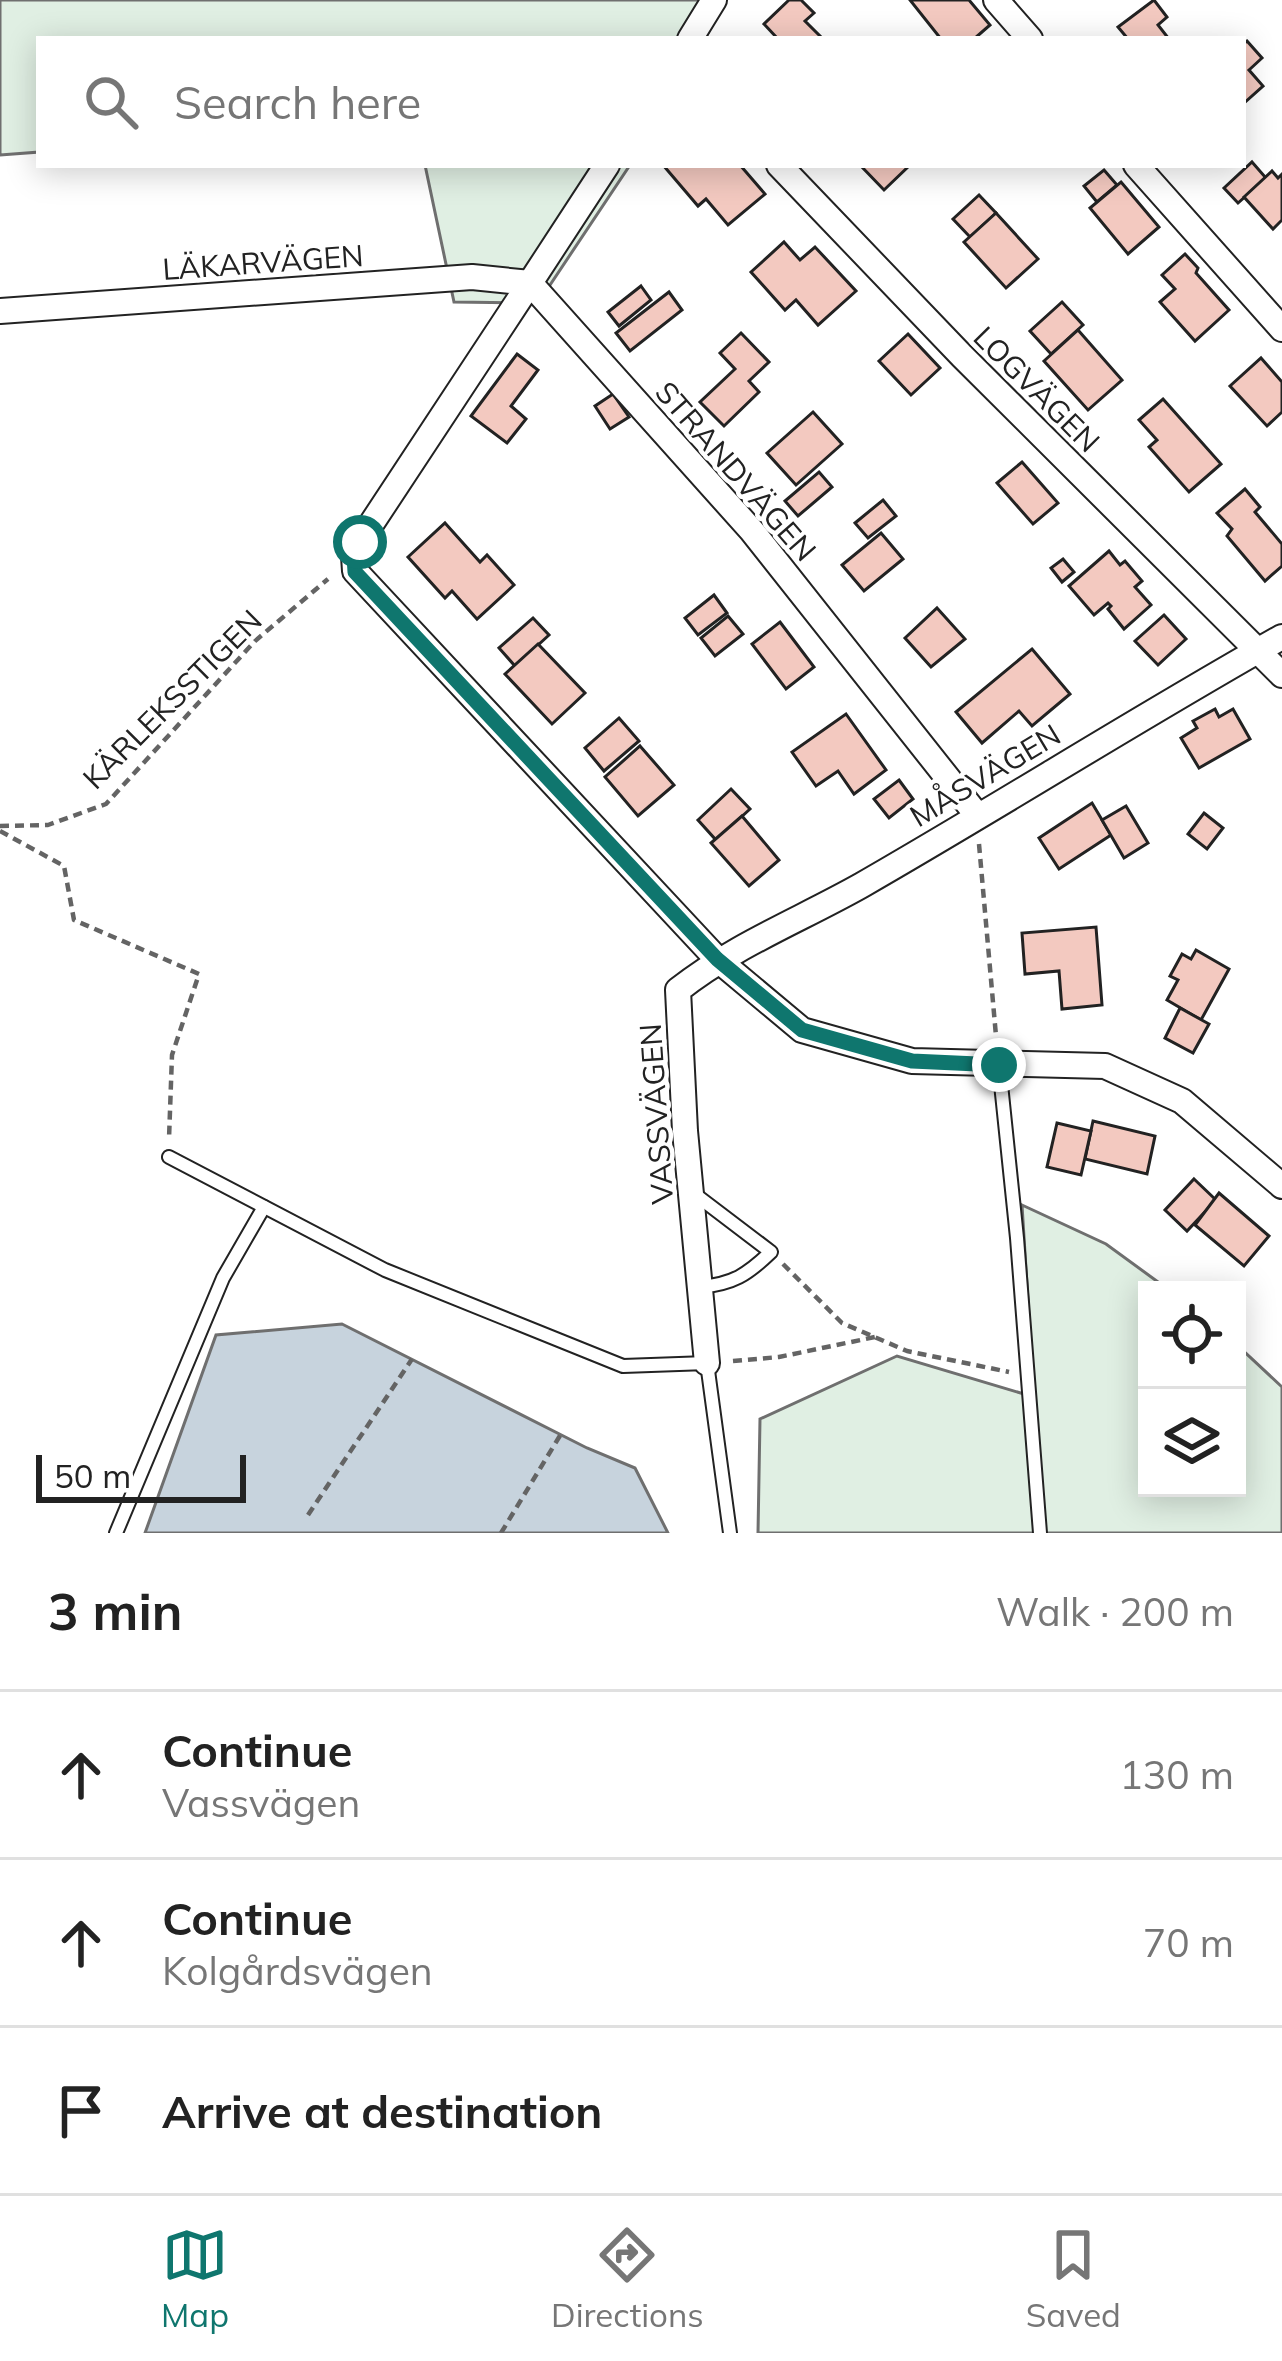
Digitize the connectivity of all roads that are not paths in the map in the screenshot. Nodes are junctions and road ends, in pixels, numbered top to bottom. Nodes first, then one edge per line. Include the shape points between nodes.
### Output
1 (714, 0) edge
2 (997, 0) edge
3 (692, 36) edge
4 (1027, 36) edge
5 (605, 168) edge
6 (782, 168) edge
7 (1139, 168) edge
8 (530, 283) junction
9 (0, 310) edge
10 (1282, 329) edge
11 (1282, 637) edge
12 (1256, 651) junction
13 (1282, 676) edge
14 (977, 815) junction
15 (717, 959) junction
16 (999, 1065) junction
17 (169, 1157) road end
18 (1282, 1186) edge
19 (691, 1191) junction
20 (264, 1207) junction
21 (700, 1287) junction
22 (707, 1363) junction
23 (116, 1533) edge
24 (730, 1533) edge
25 (1040, 1533) edge

1 - 3 street
2 - 4 street
5 - 8 street
6 - 12 street, LOGVÄGEN
7 - 10 street
8 - 9 street, LÄKARVÄGEN via 472,277
8 - 14 street, STRANDVÄGEN via 752,531
8 - 15 street via 360,542 355,572
11 - 12 street, MÅSVÄGEN
12 - 13 street, LOGVÄGEN
12 - 14 street, MÅSVÄGEN
14 - 15 street, MÅSVÄGEN
15 - 16 street via 802,1030 912,1061
15 - 19 street, VASSVÄGEN via 679,989
16 - 18 street via 1105,1066 1182,1101
16 - 25 lane
17 - 20 lane
19 - 21 street, VASSVÄGEN
19 - 21 lane via 771,1252 746,1276
20 - 22 lane via 385,1270 622,1366
20 - 23 lane via 223,1278
21 - 22 street, VASSVÄGEN
22 - 24 lane

